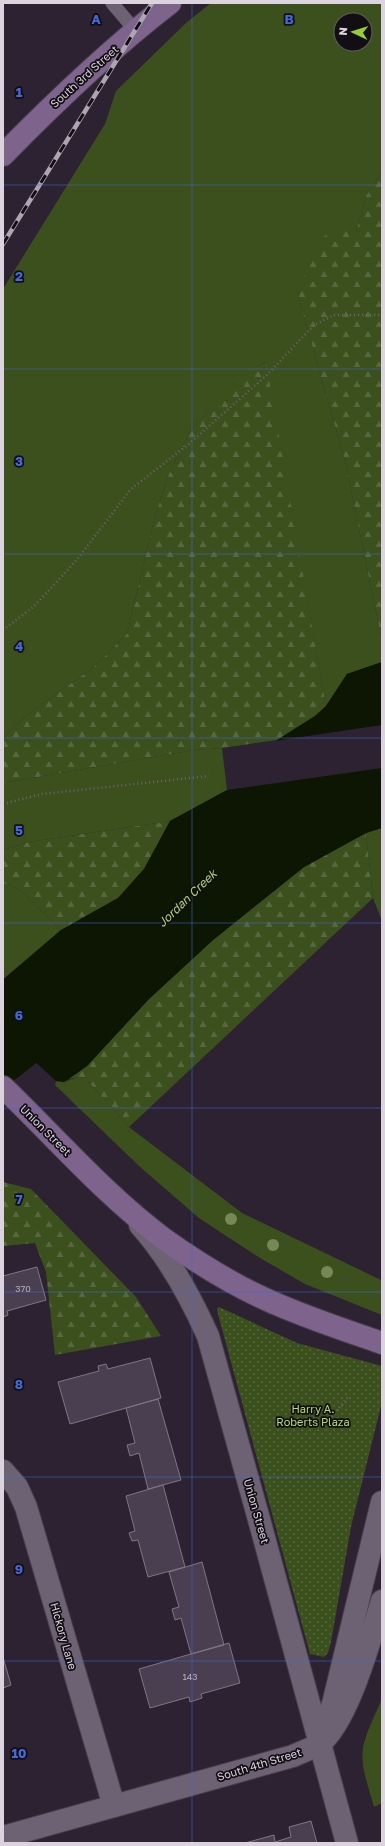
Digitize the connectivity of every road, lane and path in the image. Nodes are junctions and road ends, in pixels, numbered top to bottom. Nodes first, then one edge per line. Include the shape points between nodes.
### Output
1 (112, 3) edge
2 (170, 3) edge
3 (135, 30) junction
4 (3, 155) edge
5 (382, 315) edge
6 (3, 630) edge
7 (209, 776) dead end
8 (3, 804) edge
9 (3, 1087) edge
10 (120, 1202) junction
11 (382, 1343) edge
12 (348, 1397) dead end
13 (329, 1420) dead end
14 (3, 1471) edge
15 (382, 1502) edge
16 (382, 1600) edge
17 (319, 1744) junction
18 (114, 1806) junction
19 (3, 1837) edge
20 (346, 1843) edge

1 - 3 lane
2 - 3 main road, South 3rd Street
3 - 4 main road, South 3rd Street via 51,106
5 - 6 path via 334,315 314,325 268,374 190,443 131,489 79,557 33,607
7 - 8 path via 42,794
9 - 10 main road, Union Street
10 - 11 main road, Union Street via 164,1238 262,1298
10 - 17 street, Union Street via 149,1235 174,1271 208,1336
12 - 13 path
14 - 18 street, Hickory Lane via 17,1487 26,1507
15 - 17 street via 333,1704
16 - 17 street via 365,1655 340,1719
17 - 18 street, South 4th Street via 293,1756
17 - 20 street, Union Street
18 - 19 street, South 4th Street

